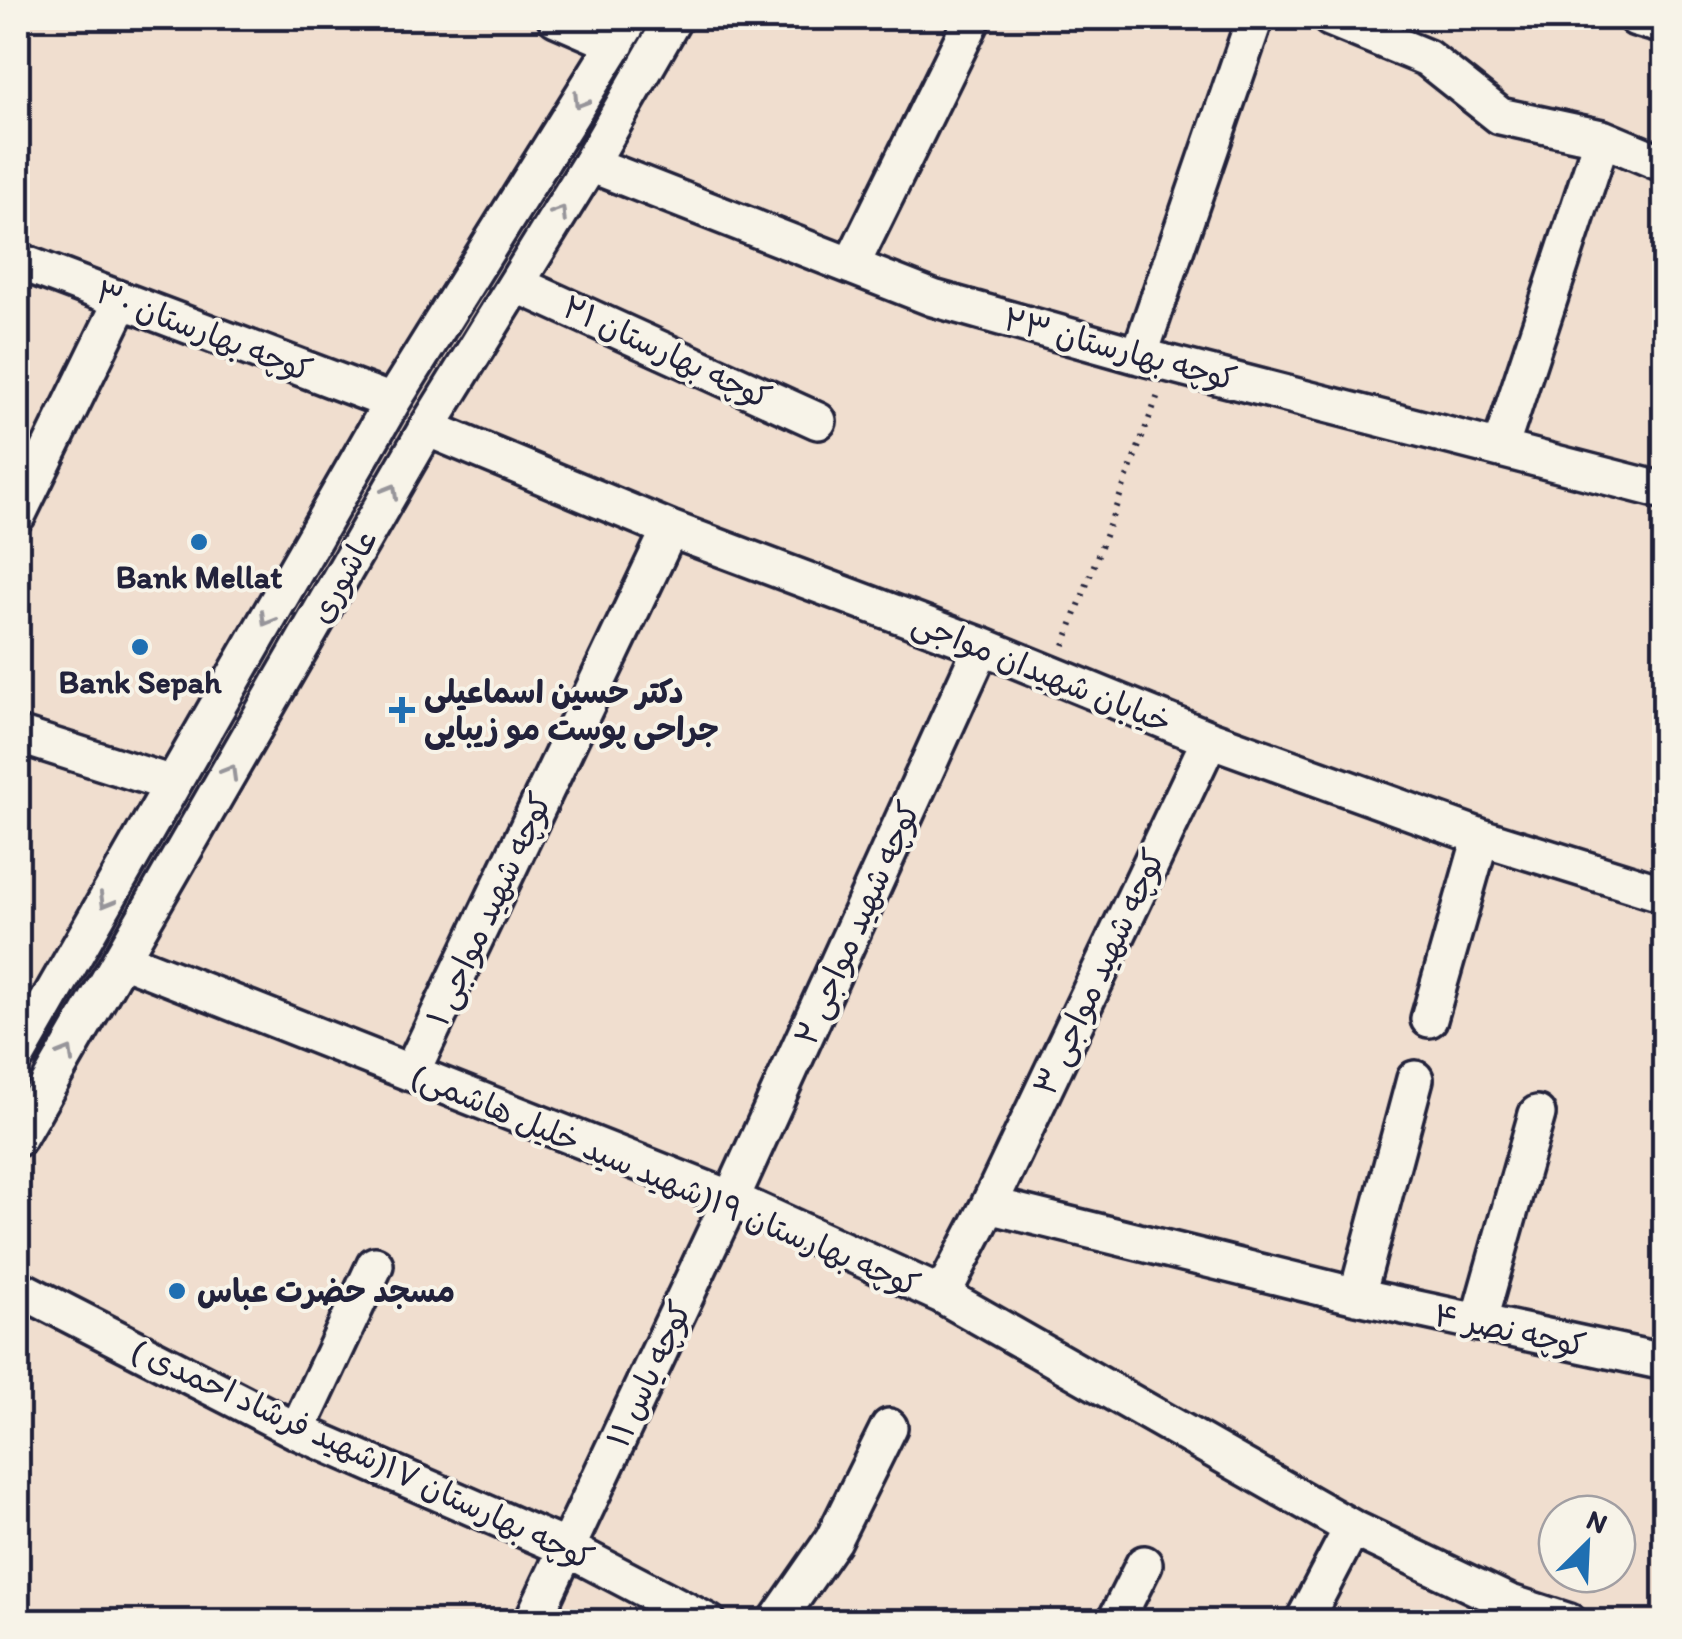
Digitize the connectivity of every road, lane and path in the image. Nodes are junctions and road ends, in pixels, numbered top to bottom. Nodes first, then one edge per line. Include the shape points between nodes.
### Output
1 (556, 18) edge
2 (674, 18) edge
3 (973, 18) edge
4 (1255, 18) edge
5 (1330, 18) edge
6 (1636, 18) edge
7 (1664, 26) edge
8 (624, 30) edge
9 (1602, 138) junction
10 (590, 164) junction
11 (1664, 164) edge
12 (18, 260) edge
13 (851, 266) junction
14 (516, 284) junction
15 (122, 301) junction
16 (1154, 360) junction
17 (392, 402) junction
18 (818, 421) dead end
19 (427, 428) junction
20 (1500, 448) junction
21 (1664, 491) edge
22 (18, 514) edge
23 (670, 529) junction
24 (982, 646) junction
25 (1054, 674) junction
26 (18, 734) edge
27 (1210, 739) junction
28 (172, 784) junction
29 (1481, 837) junction
30 (1664, 894) edge
31 (122, 959) junction
32 (1429, 1019) dead end
33 (18, 1054) edge
34 (410, 1073) junction
35 (1415, 1079) dead end
36 (1536, 1114) dead end
37 (18, 1138) edge
38 (732, 1200) junction
39 (988, 1205) junction
40 (375, 1265) dead end
41 (18, 1288) edge
42 (942, 1295) junction
43 (1356, 1296) junction
44 (1478, 1324) junction
45 (1664, 1362) edge
46 (890, 1427) dead end
47 (297, 1431) junction
48 (1352, 1528) junction
49 (566, 1548) junction
50 (1144, 1564) dead end
51 (532, 1622) edge
52 (708, 1622) edge
53 (776, 1622) edge
54 (1115, 1622) edge
55 (1302, 1622) edge
56 (1569, 1622) edge

1 - 8 street
2 - 10 street, عاشوری
3 - 13 street
4 - 16 street
5 - 9 street via 1427,58 1500,116
6 - 7 street
8 -> 17 street, عاشوری
9 - 11 street
9 - 20 street
10 - 13 street, کوچه بهارستان ۲۳
14 -> 10 street, عاشوری
12 - 15 street, کوچه بهارستان ۳۰
13 - 16 street, کوچه بهارستان ۲۳ via 933,298
14 - 18 street, کوچه بهارستان ۲۱
14 - 19 street, عاشوری
15 - 17 street, کوچه بهارستان ۳۰
15 - 22 street
16 - 20 street, کوچه بهارستان ۲۳
16 - 25 path
17 -> 28 street, عاشوری
19 - 23 street, خیابان شهیدان مواجی
31 -> 19 street, عاشوری
20 - 21 street, کوچه بهارستان ۲۳
23 - 24 street, خیابان شهیدان مواجی
23 - 34 street, کوچه شهید مواجی ۱
24 - 25 street, خیابان شهیدان مواجی
24 - 38 street, کوچه شهید مواجی ۲
25 - 27 street, خیابان شهیدان مواجی
26 - 28 street
27 - 29 street, خیابان شهیدان مواجی
27 - 39 street, کوچه شهید مواجی ۳
28 -> 33 street, عاشوری
29 - 30 street, خیابان شهیدان مواجی
29 - 32 street
31 - 34 street, کوچه بهارستان ۱۹(شهید سید خلیل هاشمی)
37 -> 31 street, عاشوری
34 - 38 street, کوچه بهارستان ۱۹(شهید سید خلیل هاشمی)
35 - 43 street
36 - 44 street
38 - 42 street, کوچه بهارستان ۱۹(شهید سید خلیل هاشمی)
38 - 49 street, کوچه یاس ۱۱
39 - 42 street, کوچه شهید مواجی ۳
39 - 43 street, کوچه نصر ۴
40 - 47 street
41 - 47 street, کوچه بهارستان ۱۷(شهید فرشاد احمدی )
42 - 48 street, کوچه بهارستان ۱۹(شهید سید خلیل هاشمی)
43 - 44 street, کوچه نصر ۴
44 - 45 street, کوچه نصر ۴
46 - 53 street via 833,1540
47 - 49 street, کوچه بهارستان ۱۷(شهید فرشاد احمدی )
48 - 55 street
48 - 56 street, کوچه بهارستان ۱۹(شهید سید خلیل هاشمی) via 1510,1603
49 - 51 street, کوچه یاس ۱۱
49 - 52 street, کوچه بهارستان ۱۷(شهید فرشاد احمدی )
50 - 54 street

